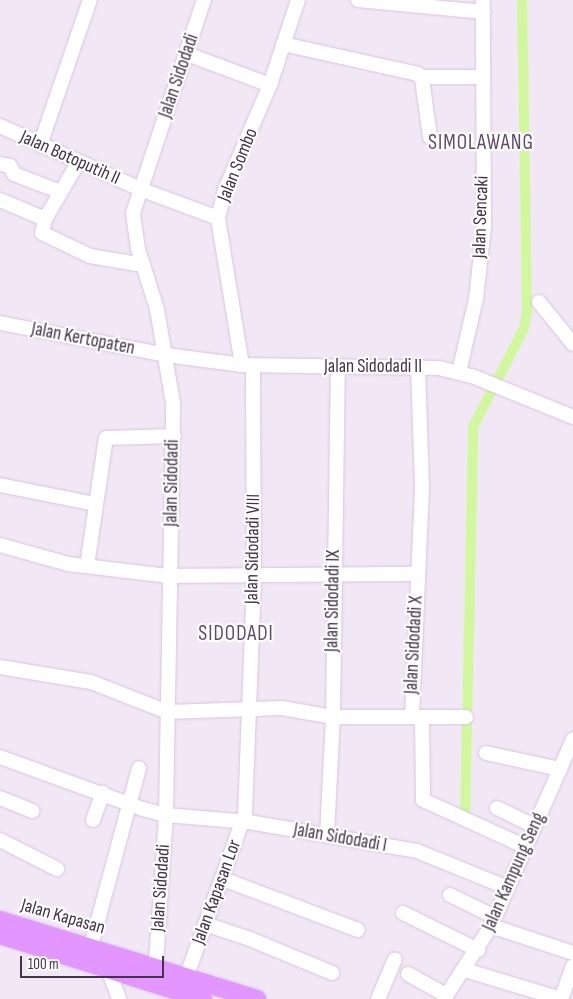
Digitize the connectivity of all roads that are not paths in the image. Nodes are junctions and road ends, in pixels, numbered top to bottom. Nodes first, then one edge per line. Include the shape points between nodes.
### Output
1 (90, 0) edge
2 (204, 0) edge
3 (298, 0) edge
4 (358, 0) edge
5 (483, 6) edge
6 (283, 44) junction
7 (187, 54) junction
8 (422, 77) junction
9 (483, 77) junction
10 (270, 85) junction
11 (0, 126) edge
12 (430, 137) dead end
13 (40, 146) junction
14 (78, 163) junction
15 (0, 164) edge
16 (140, 189) junction
17 (61, 192) junction
18 (0, 200) edge
19 (218, 218) junction
20 (45, 219) junction
21 (143, 265) junction
22 (539, 302) dead end
23 (0, 323) edge
24 (573, 344) edge
25 (166, 355) junction
26 (248, 365) junction
27 (338, 367) junction
28 (418, 367) junction
29 (459, 372) junction
30 (573, 416) edge
31 (174, 436) junction
32 (0, 485) edge
33 (95, 504) junction
34 (0, 545) edge
35 (87, 566) junction
36 (334, 574) junction
37 (417, 574) junction
38 (169, 576) junction
39 (254, 577) junction
40 (0, 667) edge
41 (251, 708) junction
42 (168, 712) junction
43 (333, 717) junction
44 (417, 717) junction
45 (466, 717) dead end
46 (573, 739) edge
47 (486, 753) dead end
48 (0, 757) edge
49 (139, 768) dead end
50 (560, 769) junction
51 (103, 793) junction
52 (0, 798) edge
53 (131, 805) junction
54 (497, 808) dead end
55 (32, 811) dead end
56 (166, 815) junction
57 (93, 820) dead end
58 (243, 821) junction
59 (534, 826) junction
60 (327, 835) junction
61 (0, 840) edge
62 (526, 847) junction
63 (57, 869) dead end
64 (223, 879) junction
65 (508, 888) junction
66 (450, 894) dead end
67 (403, 913) dead end
68 (0, 920) edge
69 (493, 921) junction
70 (205, 924) junction
71 (358, 930) dead end
72 (0, 934) edge
73 (90, 946) junction
74 (478, 950) junction
75 (573, 953) edge
76 (395, 959) dead end
77 (573, 966) edge
78 (107, 967) junction
79 (465, 970) junction
80 (332, 973) dead end
81 (408, 974) dead end
82 (155, 975) junction
83 (184, 985) junction
84 (445, 997) edge
85 (119, 999) edge
86 (203, 999) edge
87 (257, 999) edge
88 (378, 999) edge
89 (561, 999) edge

1 - 13 street
2 - 7 street, Jalan Sidodadi
3 - 6 street, Jalan Sombo
4 - 5 street
5 - 9 street, Jalan Sencaki
6 - 8 street
6 - 10 street, Jalan Sombo
7 - 10 street
7 - 16 street, Jalan Sidodadi
8 - 9 street
8 - 12 street
9 - 29 street, Jalan Sencaki via 484,226 476,299
10 - 19 street, Jalan Sombo via 225,190
11 - 13 street, Jalan Botoputih II
13 - 14 street, Jalan Botoputih II
14 - 16 street, Jalan Botoputih II
14 - 17 street
15 - 17 street via 10,166 14,174
16 - 19 street, Jalan Botoputih II
16 - 21 street, Jalan Sidodadi via 134,204 134,226
17 - 20 street
18 - 20 street
19 - 26 street, Jalan Sombo
20 - 21 street via 42,229 45,236 90,256
21 - 25 street, Jalan Sidodadi
22 - 24 street
23 - 25 street, Jalan Kertopaten
25 - 26 street, Jalan Sidodadi II
25 - 31 street, Jalan Sidodadi
26 - 27 street, Jalan Sidodadi II
26 - 39 street, Jalan Sidodadi VIII
27 - 28 street, Jalan Sidodadi II
27 - 36 street, Jalan Sidodadi IX
28 - 29 street, Jalan Sidodadi II
28 - 37 street, Jalan Sidodadi X via 422,486
29 - 30 street, Jalan Sidodadi II
31 - 33 street via 106,438
31 - 38 street, Jalan Sidodadi
32 - 33 street
33 - 35 street
34 - 35 street via 30,556
35 - 38 street
36 - 37 street
36 - 39 street
36 - 43 street, Jalan Sidodadi IX
37 - 44 street, Jalan Sidodadi X
38 - 39 street
38 - 42 street, Jalan Sidodadi
39 - 41 street, Jalan Sidodadi VIII
40 - 42 street via 90,682
41 - 42 street
41 - 43 street via 294,708
41 - 58 street, Jalan Sidodadi VIII
42 - 56 street, Jalan Sidodadi
43 - 44 street
43 - 60 street, Jalan Sidodadi IX
44 - 45 street
44 - 62 street, Jalan Sidodadi X via 423,800
46 - 50 street, Jalan Kampung Seng
47 - 50 street
48 - 51 street, Jalan Sidodadi I
49 - 53 street
50 - 59 street, Jalan Kampung Seng
51 - 53 street, Jalan Sidodadi I
51 - 57 street
52 - 55 street
53 - 56 street, Jalan Sidodadi I
53 - 73 street
54 - 59 street
56 - 58 street, Jalan Sidodadi I
56 - 82 street, Jalan Sidodadi
58 - 60 street, Jalan Sidodadi I
58 - 64 street, Jalan Kapasan Lor
59 - 62 street, Jalan Kampung Seng
60 - 65 street, Jalan Sidodadi I via 417,851
61 - 63 street
62 - 65 street, Jalan Kampung Seng
64 - 70 street, Jalan Kapasan Lor
64 - 71 street
65 - 69 street, Jalan Kampung Seng
66 - 69 street
67 - 74 street
68 - 73 main road, Jalan Kapasan
69 - 74 street, Jalan Kampung Seng
69 - 75 street
70 - 80 street
70 - 83 street, Jalan Kapasan Lor
72 - 78 main road, Jalan Kapasan
73 - 82 main road, Jalan Kapasan
74 - 79 street, Jalan Kampung Seng
76 - 88 street
77 - 89 street
78 - 82 main road, Jalan Kapasan
78 - 85 street
79 - 84 street, Jalan Kampung Seng
79 - 89 street
81 - 84 street
82 - 83 main road, Jalan Kapasan
83 - 86 main road, Jalan Kapasan
83 - 87 main road, Jalan Kapasan

